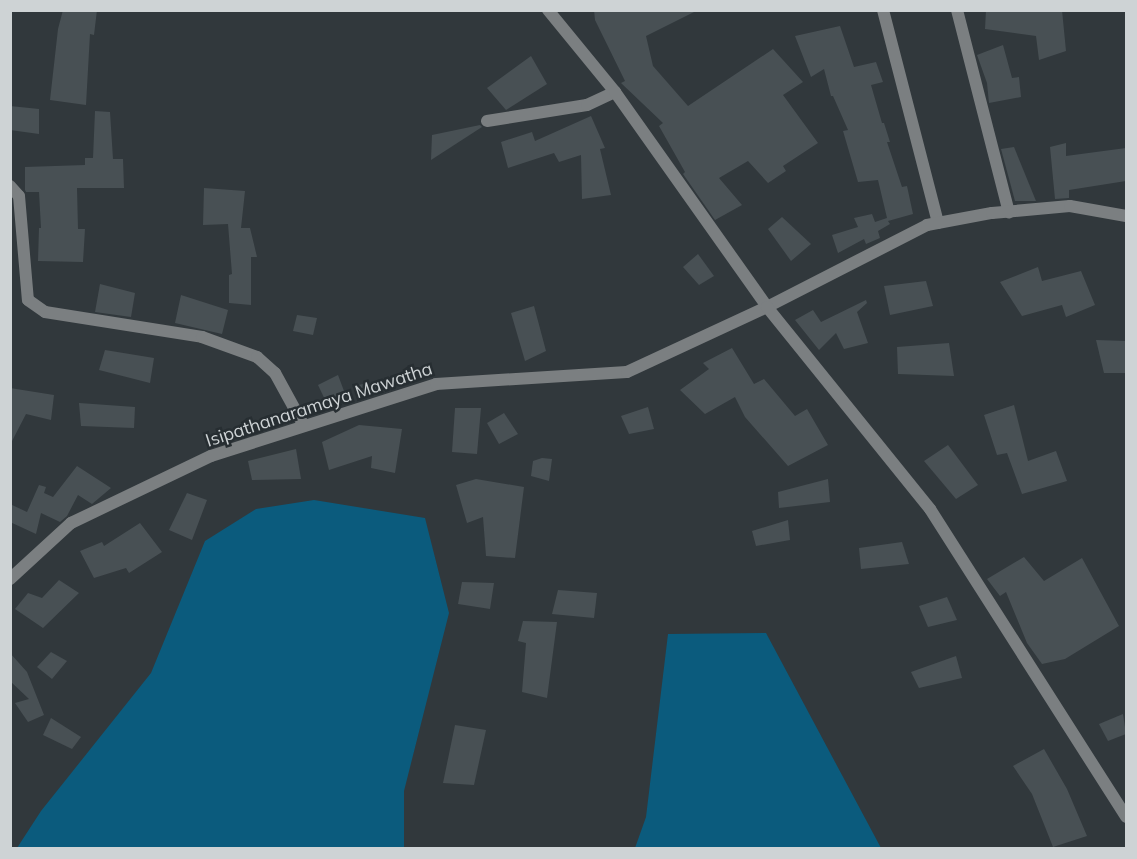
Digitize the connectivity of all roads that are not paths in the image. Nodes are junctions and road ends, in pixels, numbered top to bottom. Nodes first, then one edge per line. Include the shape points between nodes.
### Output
1 (548, 10) edge
2 (883, 10) edge
3 (957, 10) edge
4 (615, 92) junction
5 (487, 121) dead end
6 (10, 186) edge
7 (1009, 212) junction
8 (1126, 216) edge
9 (938, 223) junction
10 (767, 307) junction
11 (304, 426) junction
12 (10, 579) edge
13 (1126, 817) edge

1 - 4 street
2 - 9 street
3 - 7 street
4 - 5 street via 587,105
4 - 10 street
6 - 11 street via 18,196 28,300 45,312 202,337 257,357 275,373
7 - 8 street, Isipathanaramaya Mawatha via 1070,206
7 - 9 street, Isipathanaramaya Mawatha
9 - 10 street, Isipathanaramaya Mawatha via 927,225
10 - 11 street, Isipathanaramaya Mawatha via 627,372 436,384
10 - 13 street via 930,509
11 - 12 street, Isipathanaramaya Mawatha via 211,456 70,524

